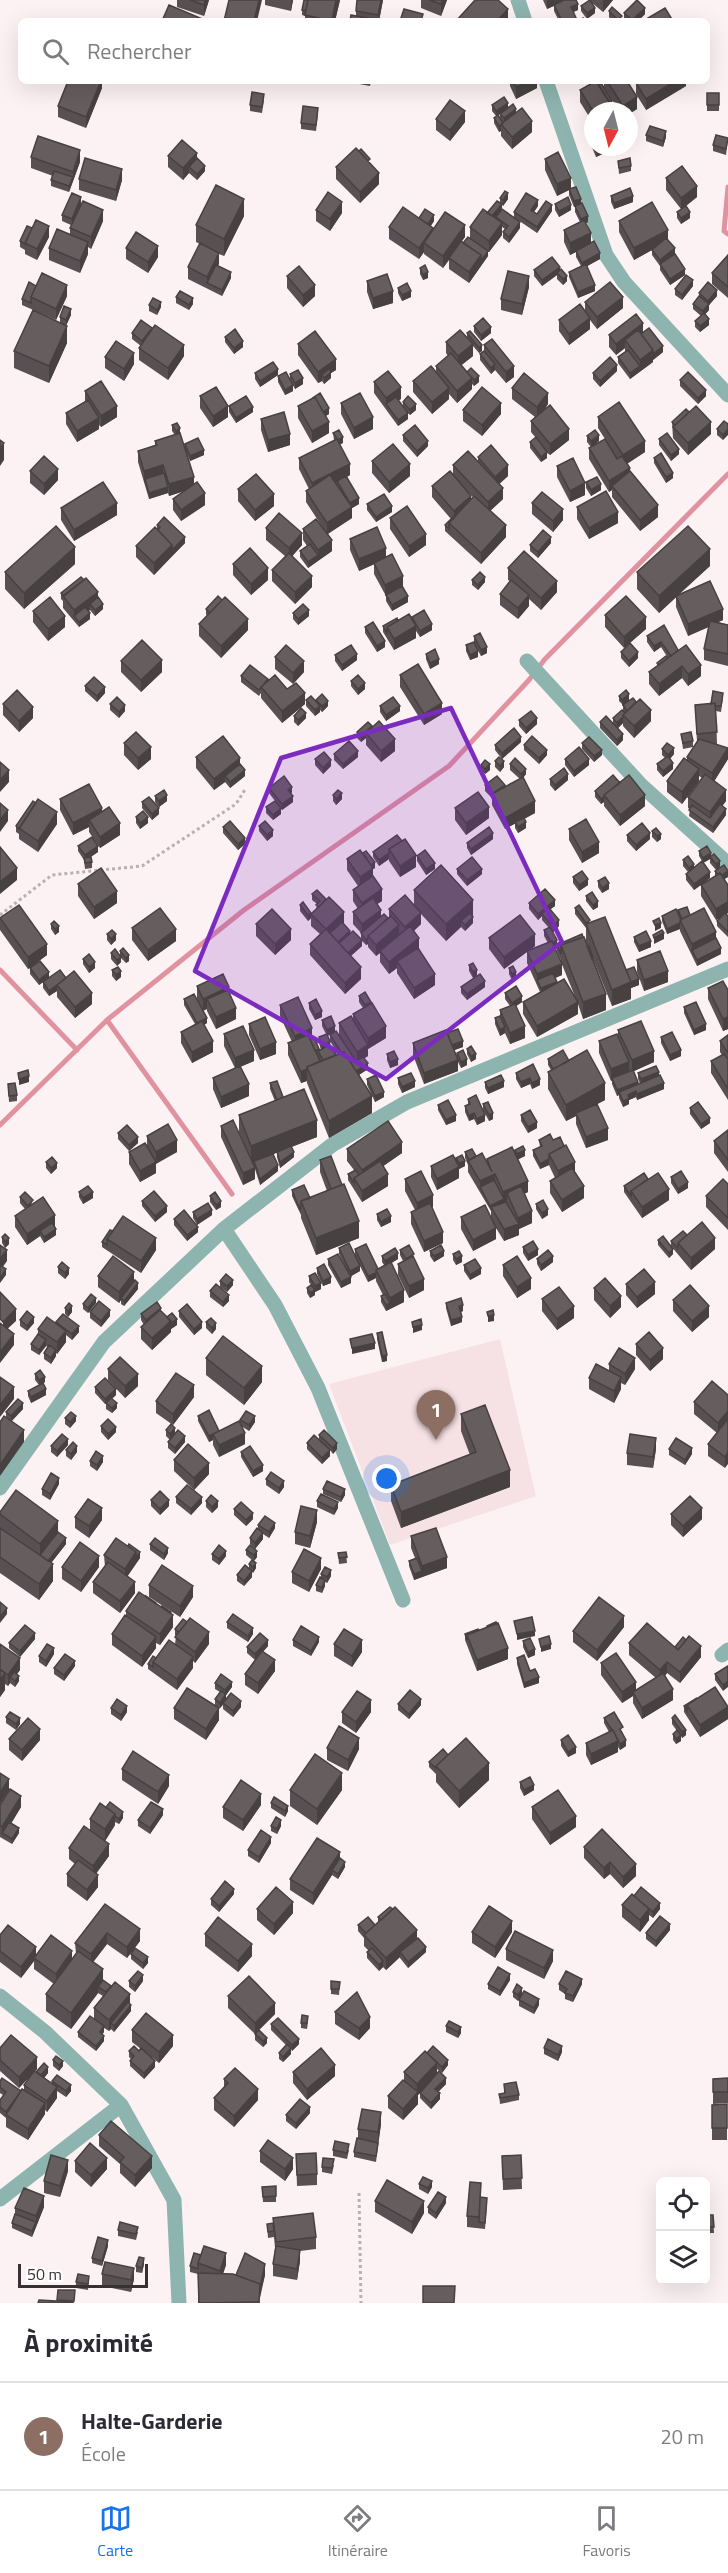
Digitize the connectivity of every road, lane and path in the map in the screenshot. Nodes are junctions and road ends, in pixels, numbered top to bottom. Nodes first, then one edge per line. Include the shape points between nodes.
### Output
1 (518, 0) edge
2 (524, 18) edge
3 (547, 84) edge
4 (728, 395) edge
5 (529, 664) dead end
6 (246, 788) dead end
7 (728, 864) edge
8 (0, 915) edge
9 (728, 969) edge
10 (224, 1229) junction
11 (0, 1488) edge
12 (403, 1600) dead end
13 (0, 1996) edge
14 (121, 2105) junction
15 (359, 2193) dead end
16 (0, 2199) edge
17 (179, 2303) edge
18 (361, 2303) edge

1 - 2 street
3 - 4 street via 606,255 624,282
5 - 7 street via 641,784
6 - 8 path via 236,804 142,866 52,874
9 - 10 street via 406,1102 332,1145
10 - 11 street via 104,1342
10 - 12 street via 275,1305 318,1388
13 - 14 street via 45,2032
14 - 16 street
14 - 17 street via 174,2200
15 - 18 path

